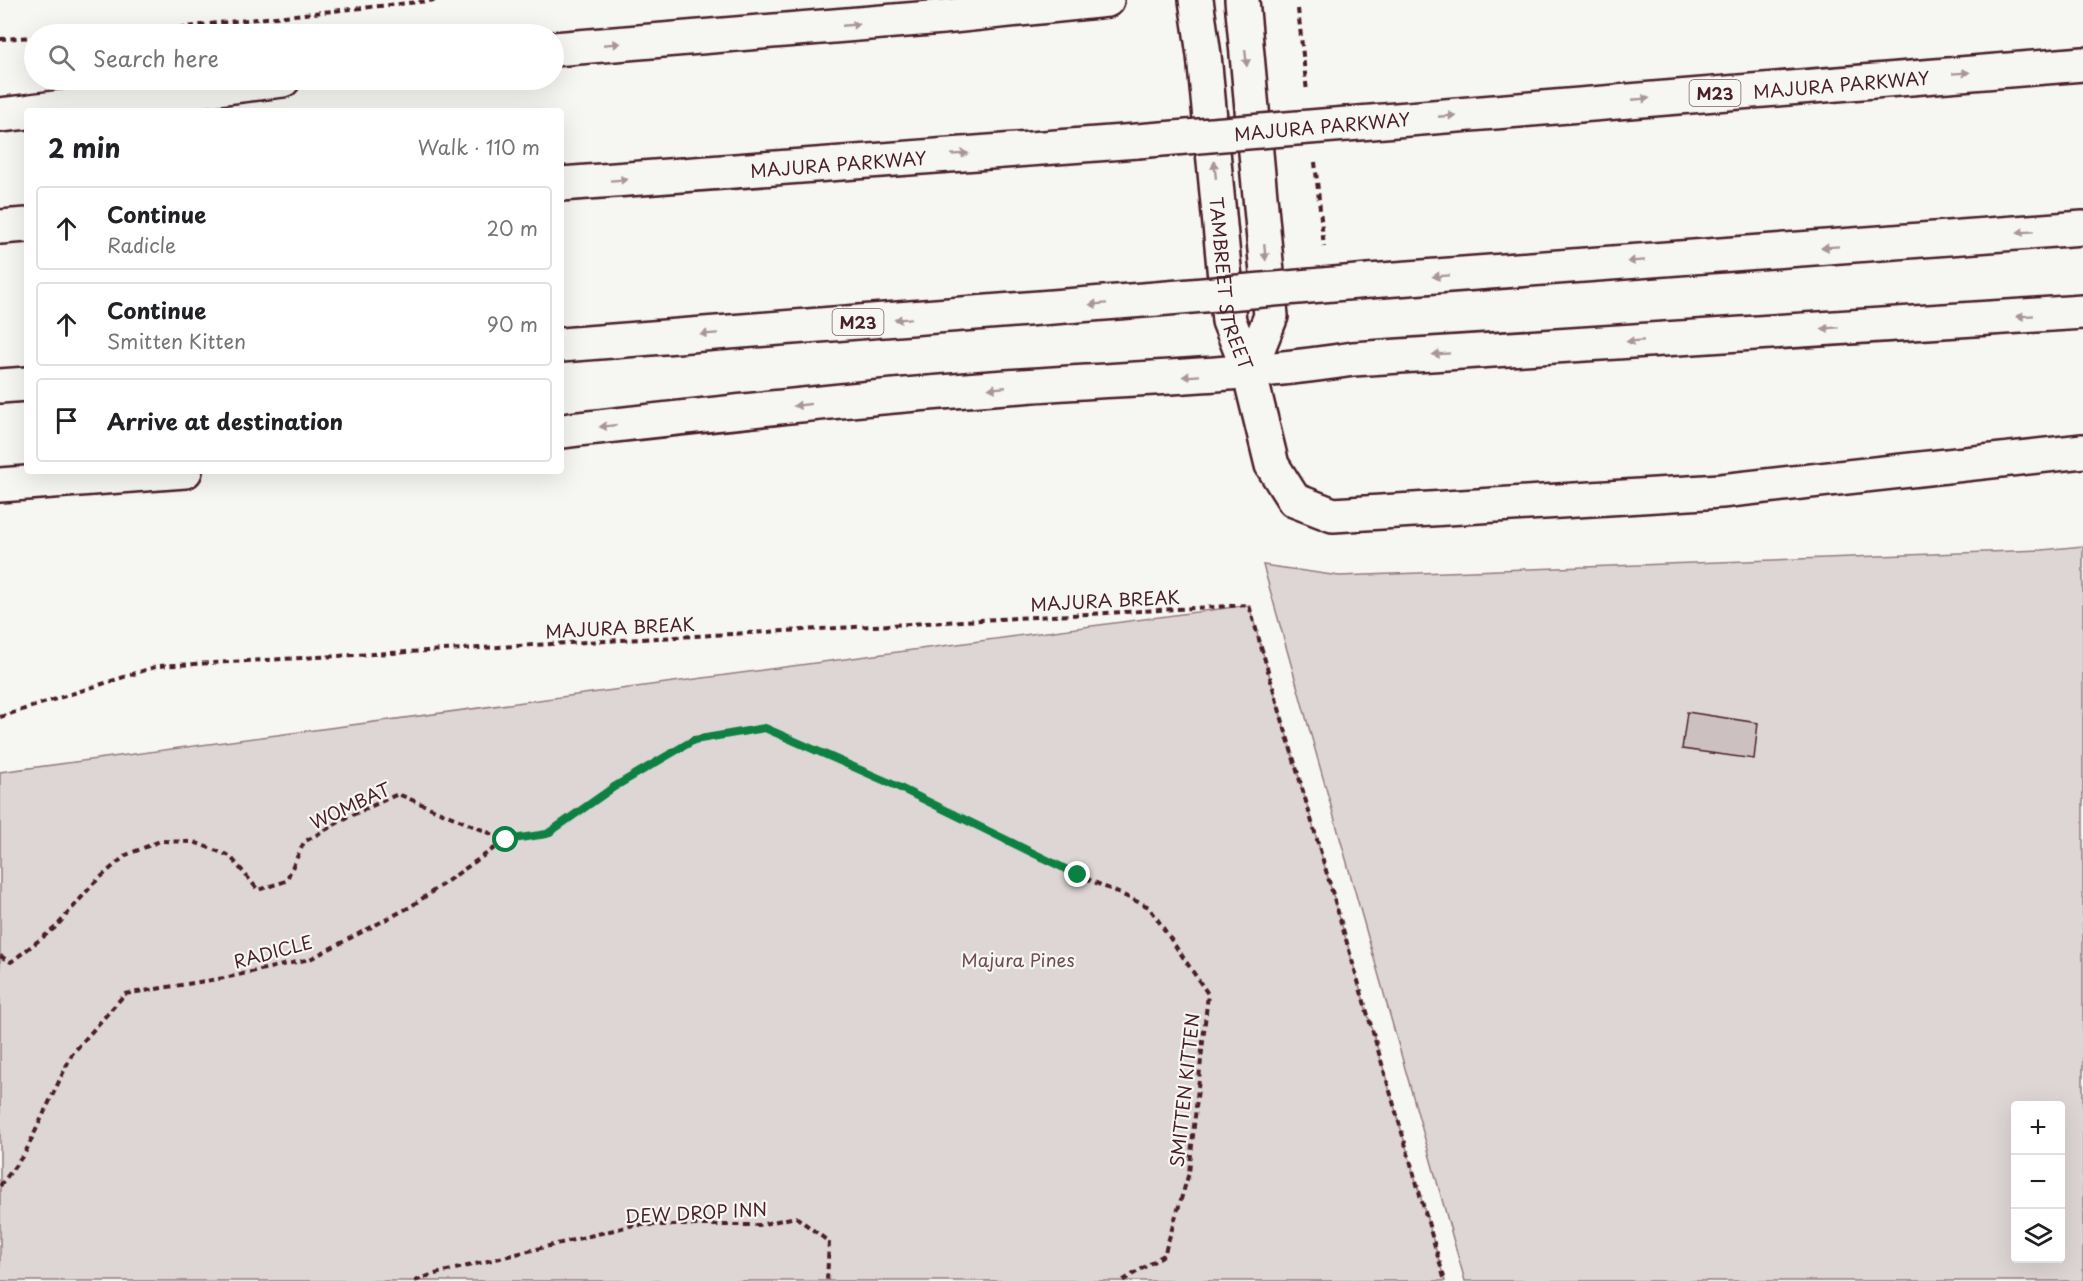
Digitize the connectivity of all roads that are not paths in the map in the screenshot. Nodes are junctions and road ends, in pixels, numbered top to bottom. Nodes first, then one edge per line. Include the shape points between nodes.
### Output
1 (1107, 0) edge
2 (1196, 0) edge
3 (1242, 0) edge
4 (564, 48) edge
5 (2083, 63) edge
6 (202, 90) edge
7 (54, 108) edge
8 (24, 112) edge
9 (0, 115) edge
10 (564, 184) edge
11 (24, 225) edge
12 (0, 227) edge
13 (2083, 228) edge
14 (2083, 312) edge
15 (564, 345) edge
16 (1250, 371) junction
17 (24, 384) edge
18 (0, 386) edge
19 (564, 431) edge
20 (2083, 451) edge
21 (145, 474) edge
22 (0, 485) edge

4 -> 1 main road
16 -> 2 main road, TAMBREET STREET via 1229,321
3 -> 16 main road, TAMBREET STREET via 1271,316
10 -> 5 main road, MAJURA PARKWAY / M23, bridge
6 - 7 main road
8 - 9 main road
11 - 12 main road
13 -> 15 main road, M23, bridge
14 -> 16 main road via 1353,359
16 -> 19 main road via 814,404
16 - 20 main road via 1272,465 1294,500 1333,515 1721,491
17 - 18 main road
21 - 22 main road

